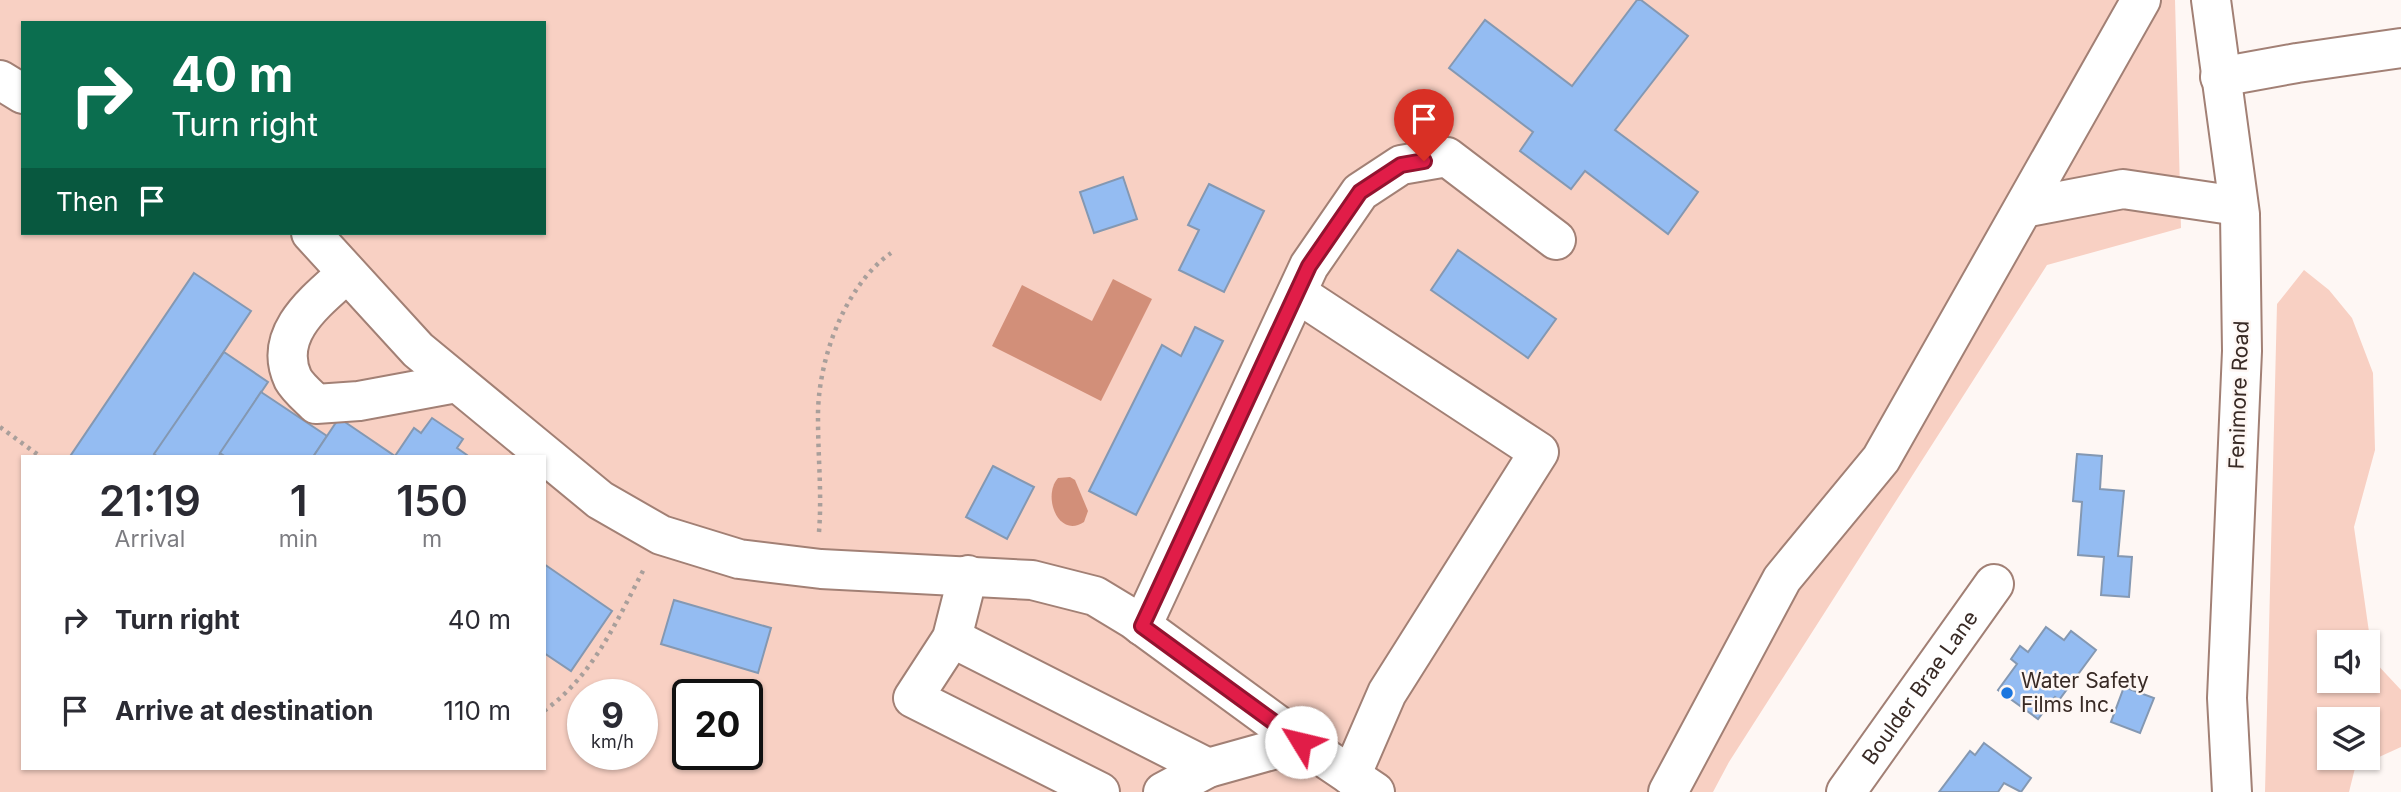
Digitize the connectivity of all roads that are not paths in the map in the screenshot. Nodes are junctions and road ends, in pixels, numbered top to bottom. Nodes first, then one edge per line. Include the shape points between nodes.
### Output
1 (2141, 0) edge
2 (2211, 0) edge
3 (2401, 48) edge
4 (2220, 77) junction
5 (0, 80) edge
6 (21, 93) edge
7 (2238, 206) junction
8 (2024, 208) junction
9 (313, 235) edge
10 (1556, 240) dead end
11 (346, 274) junction
12 (1297, 293) junction
13 (456, 383) junction
14 (545, 455) edge
15 (546, 456) edge
16 (968, 575) junction
17 (1994, 584) dead end
18 (1142, 626) junction
19 (952, 638) junction
20 (1301, 742) junction
21 (1209, 768) junction
22 (1363, 784) edge
23 (1100, 792) edge
24 (1163, 792) edge
25 (1668, 792) edge
26 (1846, 792) edge
27 (2232, 792) edge

1 - 8 street
2 - 4 street, Fenimore Road
3 - 4 street
4 - 7 street, Fenimore Road
5 - 6 street
7 - 8 street via 2123,189
7 - 27 street, Fenimore Road via 2242,351 2227,698
8 - 25 street via 1881,459 1782,579
9 - 11 street
10 - 12 street via 1447,157 1401,165 1360,192 1309,266
11 - 13 street
11 - 13 street via 298,320 287,346 293,380 316,404
12 - 18 street
12 - 22 street via 1539,452 1387,694
13 - 14 street
15 - 16 street via 600,500 661,536 739,559 816,568
16 - 18 street via 1032,580 1095,596
16 - 19 street
17 - 26 street, Boulder Brae Lane
18 - 20 street
19 - 21 street
19 - 23 street via 914,698
20 - 21 street
20 - 22 street
21 - 24 street

